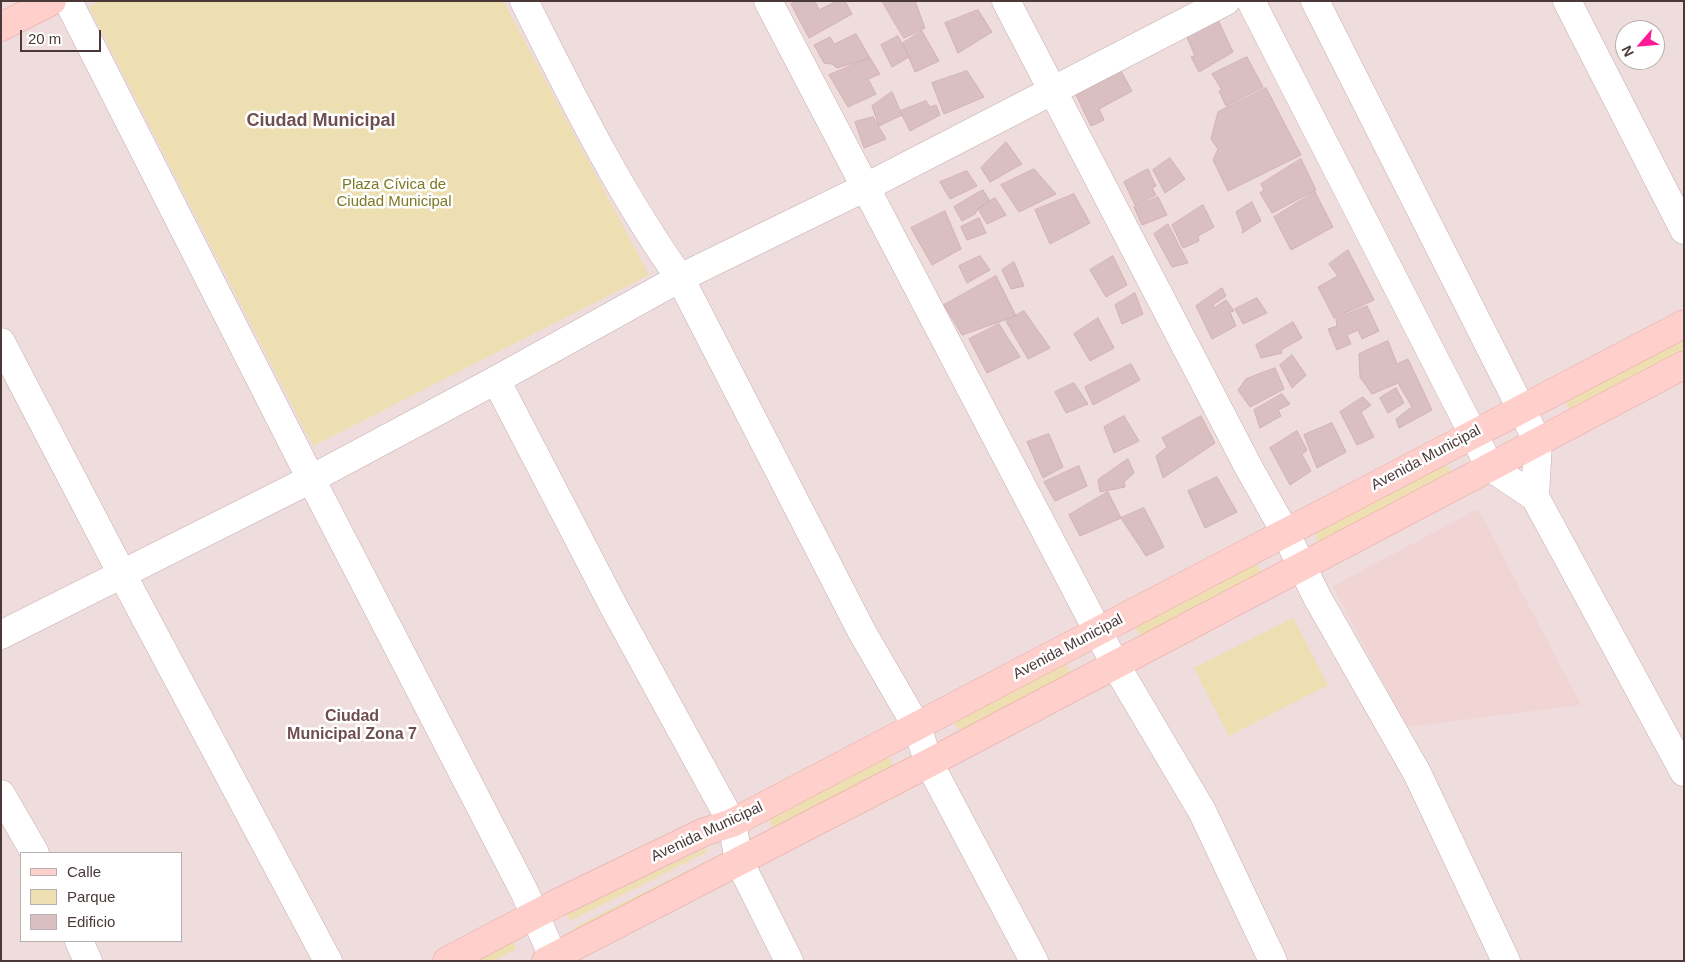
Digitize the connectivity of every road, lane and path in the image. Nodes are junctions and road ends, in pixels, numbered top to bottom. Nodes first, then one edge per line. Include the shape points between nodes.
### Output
1 (52, 1) edge
2 (68, 1) edge
3 (524, 1) edge
4 (768, 1) edge
5 (1006, 1) edge
6 (1226, 1) edge
7 (1251, 1) edge
8 (1315, 1) edge
9 (1567, 1) edge
10 (1, 27) edge
11 (1053, 90) junction
12 (866, 187) junction
13 (1684, 230) edge
14 (680, 278) junction
15 (1684, 324) edge
16 (1, 342) edge
17 (1684, 365) edge
18 (496, 380) junction
19 (1522, 408) junction
20 (1473, 433) junction
21 (1538, 442) junction
22 (1490, 467) junction
23 (310, 479) junction
24 (1535, 497) junction
25 (1285, 532) junction
26 (1301, 565) junction
27 (122, 574) junction
28 (1099, 631) junction
29 (1, 635) edge
30 (1116, 664) junction
31 (917, 727) junction
32 (929, 763) junction
33 (1683, 776) edge
34 (1, 794) edge
35 (732, 823) junction
36 (34, 852) edge
37 (739, 861) junction
38 (534, 916) junction
39 (79, 942) edge
40 (551, 960) edge
41 (88, 961) edge
42 (328, 961) edge
43 (447, 961) edge
44 (790, 961) edge
45 (1034, 961) edge
46 (1273, 961) edge
47 (1506, 961) edge

1 - 10 street
2 - 23 street
3 - 14 street via 622,189
4 - 12 street
5 - 11 street
6 - 11 street
7 - 20 street
8 - 19 street
9 - 13 street
11 - 12 street
11 - 25 street
12 - 14 street
12 - 28 street
14 - 18 street
14 - 31 street via 862,632
15 - 19 street, Avenida Municipal
16 - 27 street
17 - 21 street
18 - 23 street
18 - 35 street via 615,609
19 - 20 street, Avenida Municipal
19 - 21 street
20 - 22 street
20 - 25 street, Avenida Municipal
21 - 22 street
21 - 24 street
22 - 24 street
22 - 26 street
23 - 27 street
23 - 38 street
24 - 33 street
25 - 26 street
25 - 28 street, Avenida Municipal
26 - 30 street
26 - 47 street via 1417,773
27 - 29 street
27 - 42 street
28 - 30 street
28 - 31 street, Avenida Municipal
30 - 32 street
30 - 46 street via 1202,811
31 - 32 street
31 - 35 street, Avenida Municipal
32 - 37 street
32 - 45 street
34 - 36 street
35 - 37 street
35 - 38 street, Avenida Municipal via 704,832
37 - 40 street
37 - 44 street
38 - 40 street
38 - 43 street, Avenida Municipal
39 - 41 street

